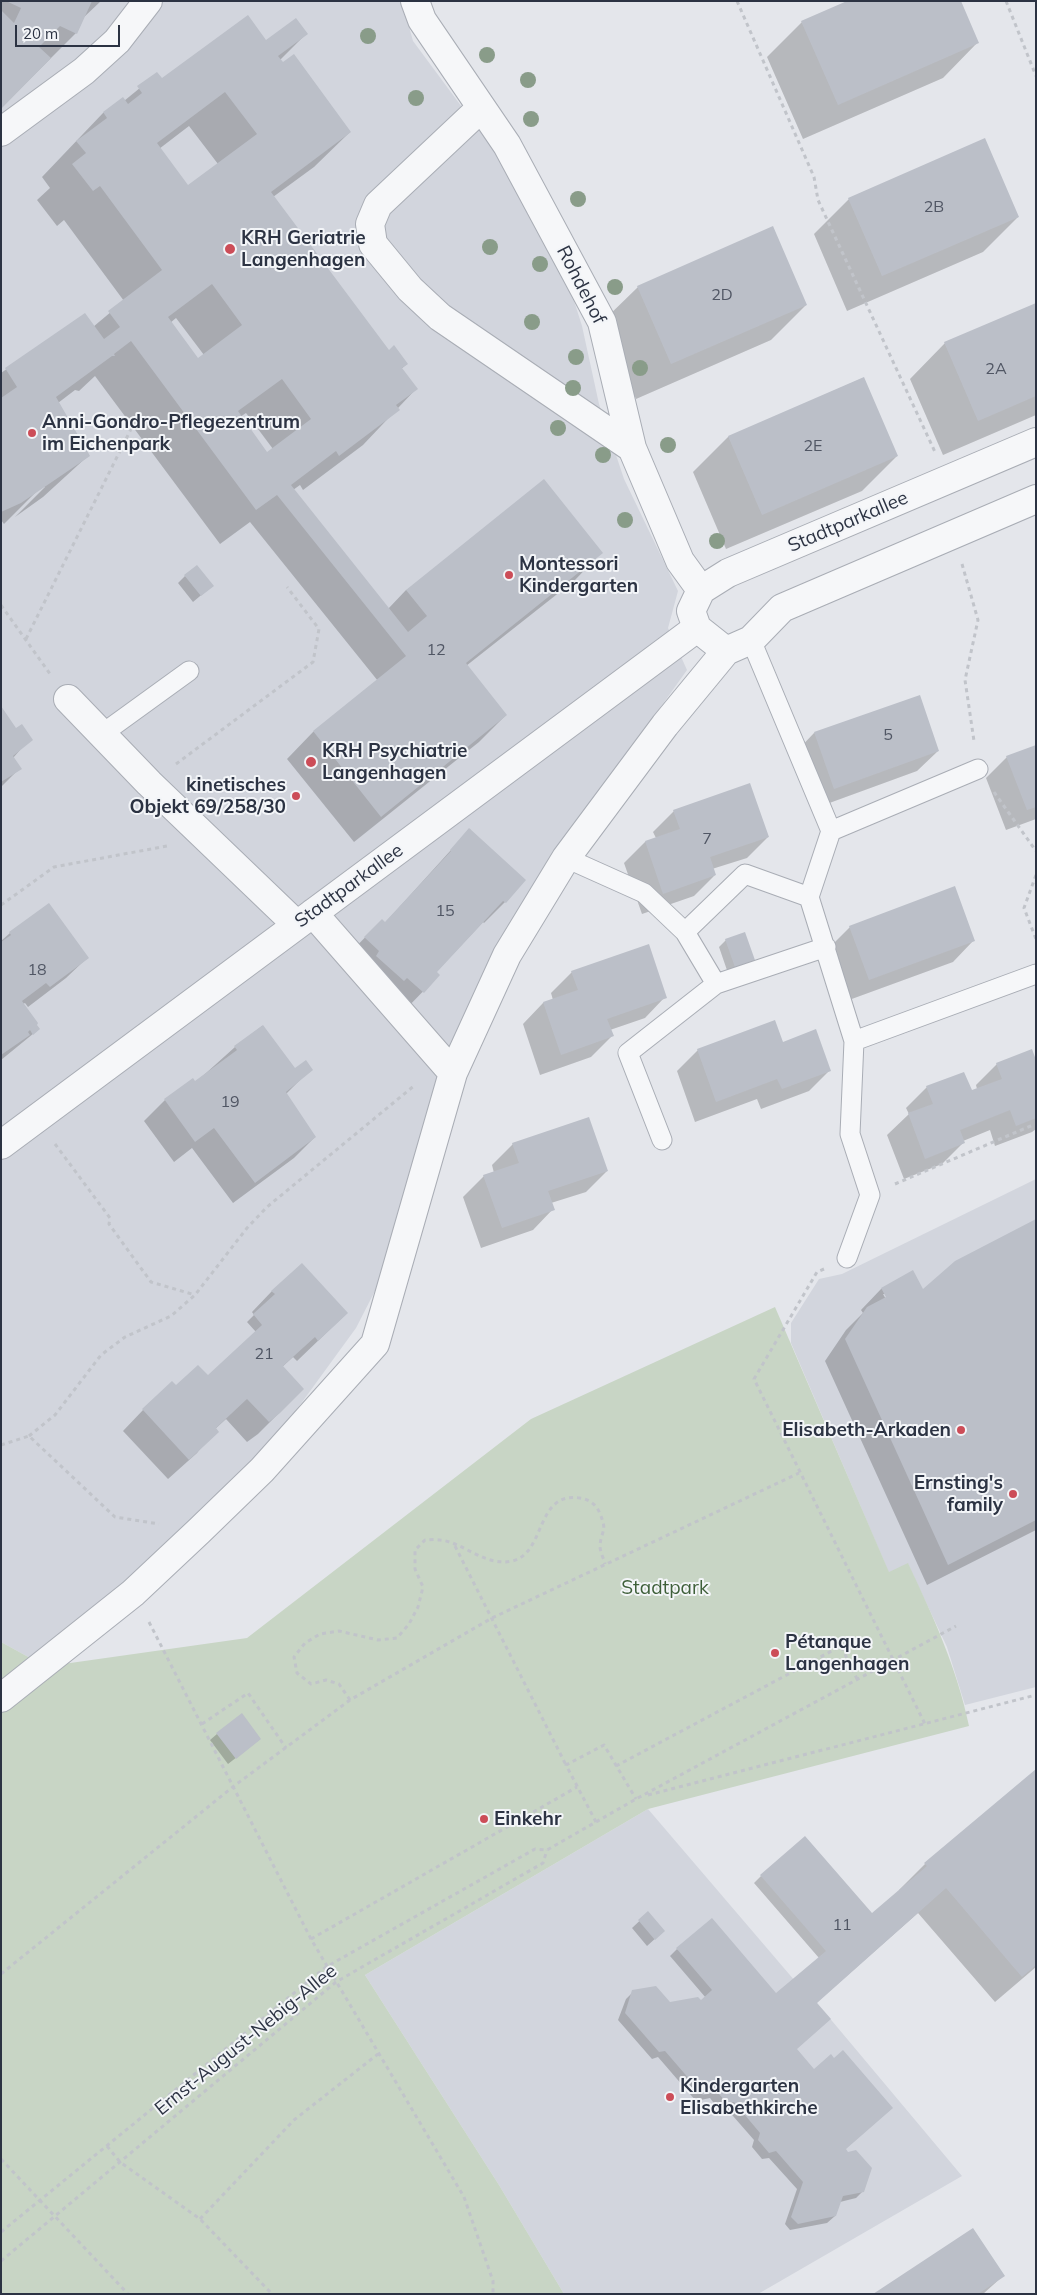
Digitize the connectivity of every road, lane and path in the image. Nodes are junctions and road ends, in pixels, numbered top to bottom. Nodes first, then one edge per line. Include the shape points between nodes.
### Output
1 (148, 1) edge
2 (415, 1) edge
3 (737, 1) edge
4 (1006, 1) edge
5 (1036, 76) edge
6 (481, 108) junction
7 (1, 132) edge
8 (132, 427) dead end
9 (1036, 442) edge
10 (632, 448) junction
11 (948, 479) junction
12 (1036, 499) edge
13 (954, 534) junction
14 (287, 587) dead end
15 (701, 590) junction
16 (1, 605) edge
17 (696, 628) junction
18 (26, 639) junction
19 (751, 640) junction
20 (726, 651) junction
21 (189, 671) dead end
22 (68, 699) joint
23 (102, 734) junction
24 (978, 769) junction
25 (149, 783) junction
26 (831, 831) junction
27 (209, 838) junction
28 (1036, 851) edge
29 (566, 858) junction
30 (1036, 875) edge
31 (810, 897) junction
32 (1, 905) edge
33 (305, 919) junction
34 (685, 932) junction
35 (1036, 939) edge
36 (826, 946) junction
37 (1036, 974) edge
38 (716, 984) junction
39 (854, 1042) junction
40 (448, 1068) junction
41 (37, 1119) junction
42 (1033, 1125) dead end
43 (662, 1140) dead end
44 (1, 1145) edge
45 (870, 1195) junction
46 (846, 1258) joint
47 (195, 1295) junction
48 (29, 1436) junction
49 (1, 1444) edge
50 (799, 1473) junction
51 (199, 1531) junction
52 (455, 1546) junction
53 (605, 1565) junction
54 (133, 1593) junction
55 (492, 1618) junction
56 (956, 1626) dead end
57 (893, 1661) junction
58 (858, 1681) junction
59 (1036, 1695) edge
60 (1, 1698) edge
61 (350, 1700) junction
62 (202, 1724) junction
63 (925, 1724) junction
64 (286, 1748) junction
65 (566, 1765) junction
66 (616, 1766) junction
67 (234, 1786) junction
68 (577, 1786) junction
69 (642, 1796) junction
70 (636, 1799) junction
71 (596, 1822) junction
72 (548, 1850) junction
73 (311, 1939) junction
74 (326, 1967) junction
75 (1, 1974) edge
76 (336, 1982) junction
77 (378, 2054) junction
78 (107, 2146) junction
79 (1, 2160) edge
80 (120, 2162) junction
81 (39, 2201) junction
82 (54, 2218) junction
83 (200, 2219) junction
84 (1, 2232) edge
85 (1, 2261) edge
86 (128, 2294) edge
87 (272, 2294) edge
88 (493, 2294) edge

1 - 7 street via 117,41 84,71
2 - 6 street, Rohdehof via 422,20
3 - 11 path via 814,177 818,200
4 - 5 path
6 - 10 street, Rohdehof via 507,145 602,322
6 - 10 street via 378,205 370,224 373,244 410,289 440,317
8 - 18 path
9 - 11 street, Stadtparkallee
10 - 15 street, Rohdehof via 680,561
11 - 15 street, Stadtparkallee via 728,573
12 - 13 street
13 - 19 street via 782,608
13 - 24 path via 978,620 965,680
14 - 25 path via 319,629 313,662
15 - 17 street via 691,611
16 - 18 path
17 - 20 street
17 - 33 street, Stadtparkallee
18 - 22 path
19 - 20 street
19 - 26 lane
20 - 29 street
21 - 23 lane
22 - 23 street
23 - 25 street
24 - 26 lane
24 - 28 path
25 - 27 street
26 - 31 lane
27 - 32 path via 54,866
27 - 33 street
29 - 34 lane via 644,894
29 - 40 street via 507,955
30 - 35 path via 1024,908
31 - 34 lane via 745,874
31 - 36 lane
33 - 40 street
33 - 41 street, Stadtparkallee
34 - 38 lane
36 - 38 lane
36 - 39 lane
37 - 39 lane
38 - 43 lane via 628,1053
39 - 45 lane via 850,1134
40 - 47 path via 267,1207
40 - 51 street via 376,1344 262,1470
41 - 44 street, Stadtparkallee
41 - 47 path via 110,1218 109,1224 151,1282
42 - 45 path
45 - 46 lane
46 - 50 path via 817,1272 754,1379
47 - 48 path via 171,1316 125,1337 102,1355 55,1415
48 - 49 path
48 - 51 path via 115,1518
50 - 53 path
50 - 57 path
51 - 54 street
52 - 53 path via 478,1557 509,1562 524,1558 552,1507 569,1496 588,1499 599,1511 606,1530 600,1547
52 - 55 path
52 - 61 path via 441,1540 425,1540 415,1550 415,1569 423,1587 418,1607 397,1638 378,1640 339,1631 320,1634 305,1643 294,1657 297,1673 311,1684 326,1680 339,1684
53 - 55 path
54 - 60 street
54 - 62 path
55 - 61 path
55 - 65 path
56 - 57 path
57 - 58 path
57 - 63 path
58 - 66 path via 841,1646
58 - 69 path
59 - 63 path
61 - 64 path
62 - 64 path via 248,1693
62 - 67 path
63 - 69 path
64 - 67 path
65 - 66 path via 604,1745
65 - 68 path
66 - 70 path
67 - 73 path
67 - 75 path
68 - 71 path
68 - 73 path
69 - 70 path
70 - 71 path
71 - 72 path
72 - 74 path via 535,1848
72 - 76 path, Ernst-August-Nebig-Allee via 543,1863
73 - 74 path
74 - 76 path
74 - 78 path
76 - 77 path
76 - 80 path, Ernst-August-Nebig-Allee
77 - 83 path via 294,2120
77 - 88 path via 464,2197 493,2280
78 - 80 path
78 - 81 path
79 - 81 path
80 - 82 path, Ernst-August-Nebig-Allee
80 - 83 path
81 - 82 path
81 - 84 path
82 - 85 path, Ernst-August-Nebig-Allee
82 - 86 path
83 - 87 path

